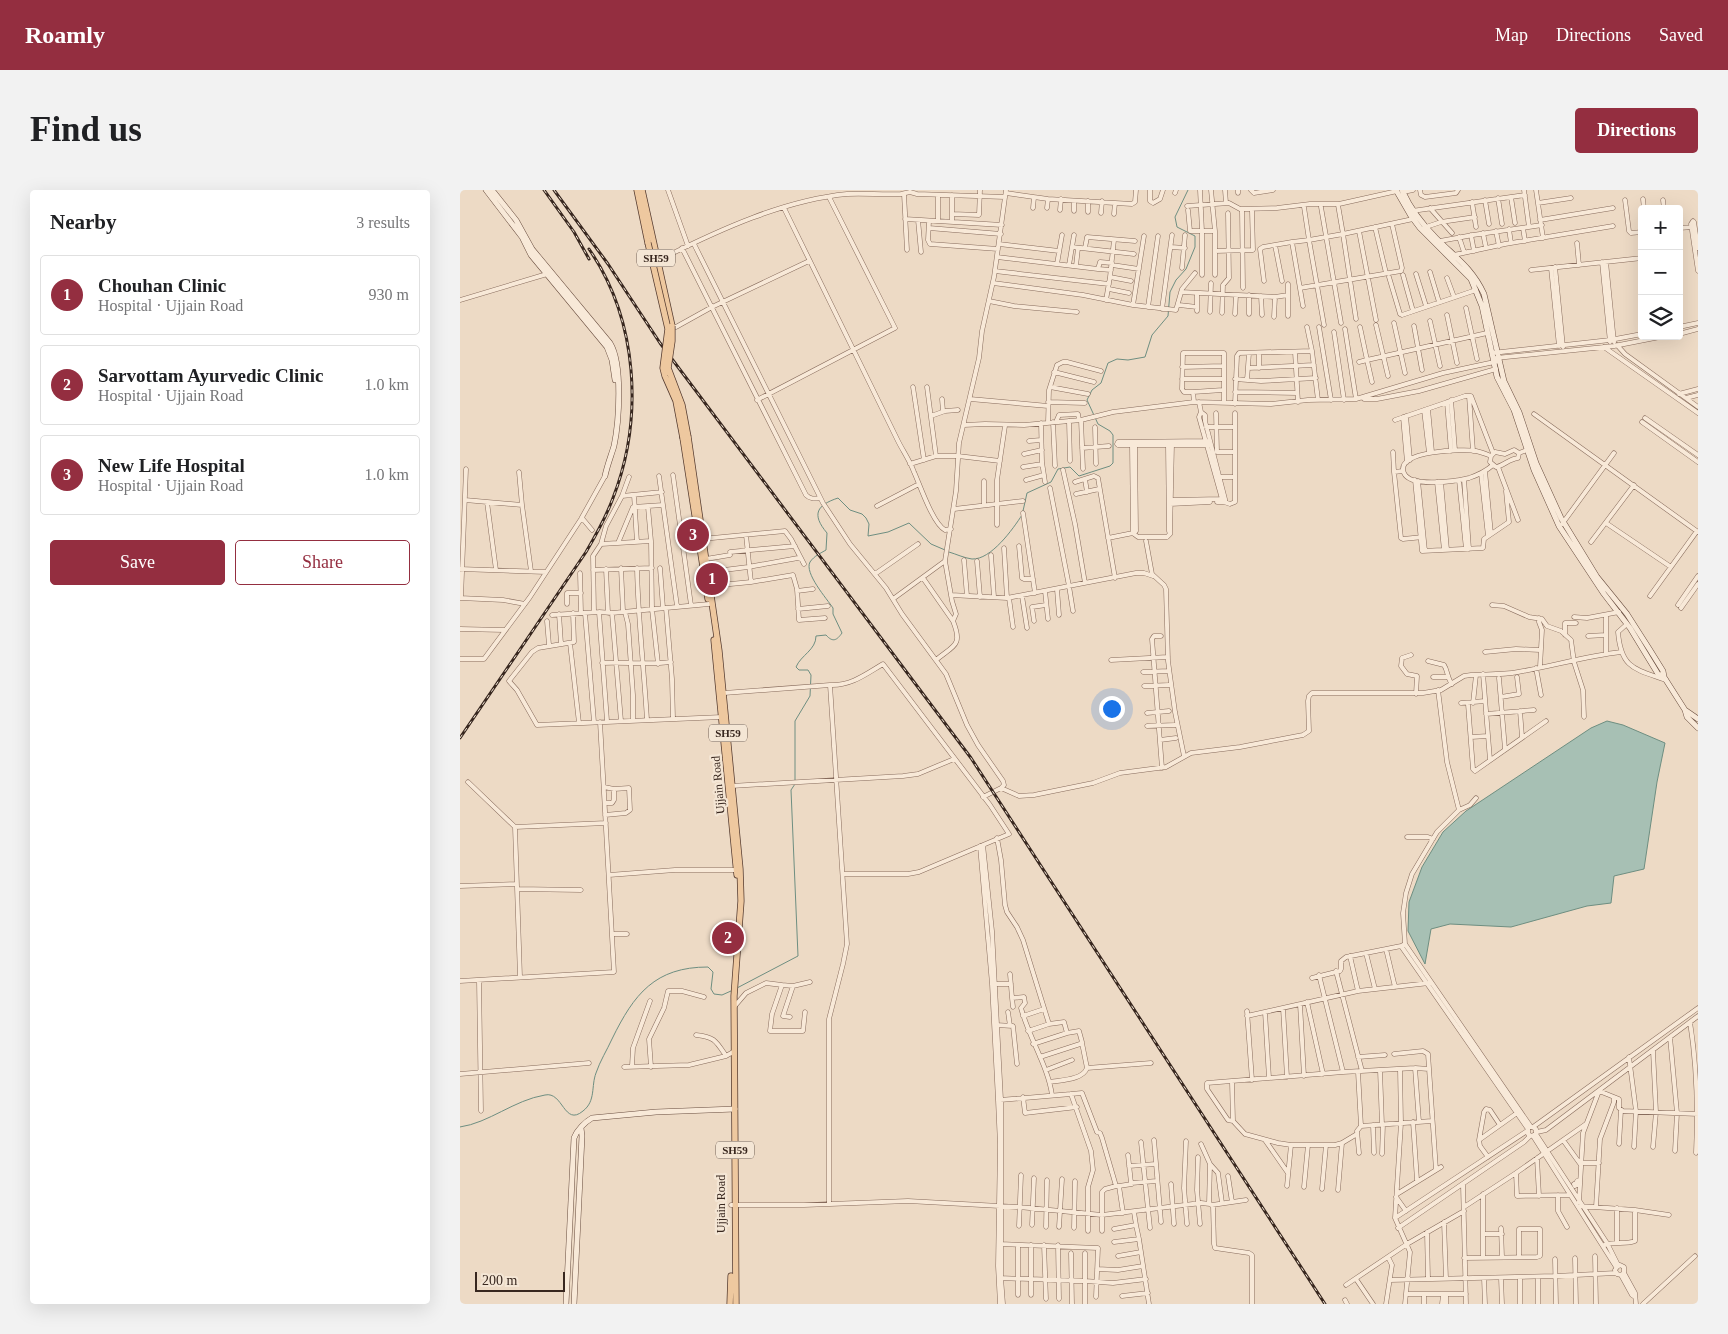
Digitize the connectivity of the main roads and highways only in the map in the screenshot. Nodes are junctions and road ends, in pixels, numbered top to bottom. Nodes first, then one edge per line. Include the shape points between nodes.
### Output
1 (486, 190) edge
2 (492, 190) edge
3 (637, 190) edge
4 (642, 190) edge
5 (1399, 191) edge
6 (1410, 211) junction
7 (550, 273) junction
8 (1496, 357) junction
9 (686, 437) junction
10 (605, 476) road end
11 (693, 493) junction
12 (1561, 524) junction
13 (1664, 679) junction
14 (1685, 710) junction
15 (1698, 719) edge
16 (1698, 728) edge
17 (731, 786) junction
18 (732, 997) junction
19 (734, 1109) junction
20 (581, 1128) junction
21 (733, 1205) junction
22 (566, 1304) edge
23 (574, 1304) edge
24 (730, 1304) edge
25 (736, 1304) edge

1 - 7 main road via 531,254
2 - 7 main road
3 - 9 main road, Ujjain Road / SH59, bridge via 668,329 663,368
4 - 9 main road, SH59, bridge via 672,326 669,372 682,405
5 - 6 main road
6 - 8 main road via 1413,219 1471,280
6 - 8 main road via 1474,275 1484,294
7 - 10 main road via 610,352 616,384 615,416
8 - 12 main road
8 - 12 main road via 1498,376 1514,410 1536,476
9 - 11 main road, Ujjain Road / SH59
9 - 11 main road, Ujjain Road / SH59
11 - 17 main road, Ujjain Road / SH59
11 - 17 main road, Ujjain Road / SH59 via 720,651
12 - 13 main road via 1598,586
12 - 13 main road via 1627,614 1663,671
13 - 14 main road
14 - 15 main road
14 - 16 main road
17 - 18 main road, Ujjain Road / SH59 via 738,870
18 - 19 main road, Ujjain Road / SH59
18 - 19 main road, Ujjain Road / SH59
19 - 20 main road via 600,1117 587,1121
19 - 21 main road, Ujjain Road / SH59
20 - 22 main road via 574,1138
20 - 23 main road
21 - 24 main road, Ujjain Road / SH59
21 - 25 main road, Ujjain Road / SH59

